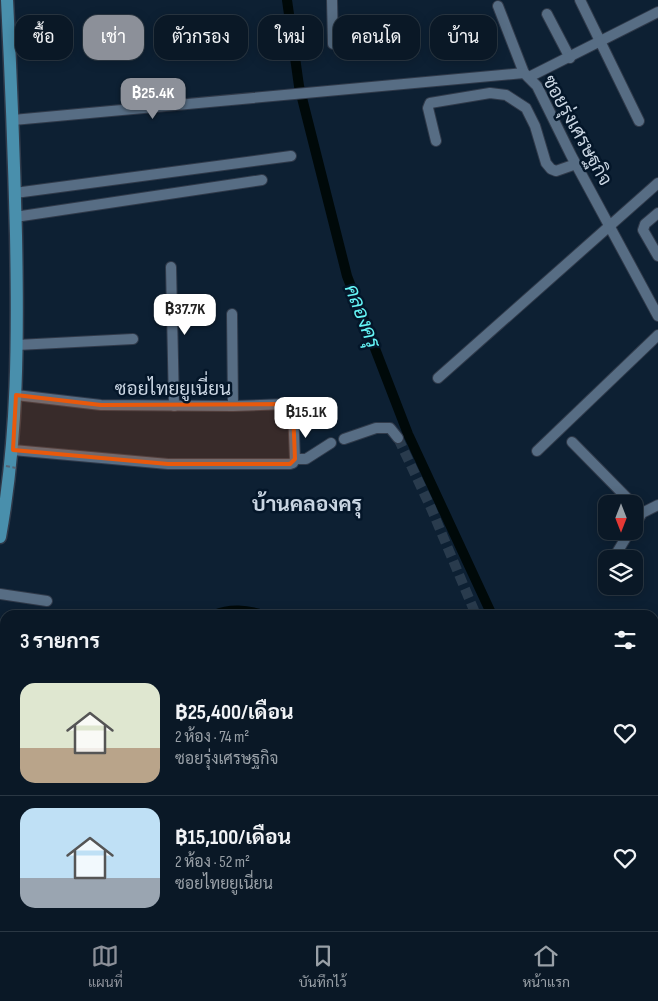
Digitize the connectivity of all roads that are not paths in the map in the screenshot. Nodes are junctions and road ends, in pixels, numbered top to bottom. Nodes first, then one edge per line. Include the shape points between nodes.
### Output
1 (7, 0) edge
2 (332, 0) edge
3 (580, 0) edge
4 (498, 6) dead end
5 (658, 12) edge
6 (547, 14) dead end
7 (600, 43) junction
8 (333, 44) dead end
9 (570, 58) junction
10 (527, 75) junction
11 (13, 120) junction
12 (640, 121) dead end
13 (436, 141) dead end
14 (290, 156) dead end
15 (576, 164) junction
16 (262, 180) dead end
17 (658, 183) edge
18 (14, 193) junction
19 (658, 213) edge
20 (15, 216) junction
21 (610, 225) junction
22 (658, 256) edge
23 (171, 267) dead end
24 (232, 314) dead end
25 (658, 316) edge
26 (658, 335) edge
27 (133, 339) dead end
28 (17, 345) junction
29 (438, 378) dead end
30 (16, 395) junction
31 (174, 406) junction
32 (233, 406) junction
33 (398, 438) tunnel mouth
34 (344, 439) dead end
35 (572, 442) dead end
36 (331, 443) dead end
37 (12, 450) junction
38 (536, 451) dead end
39 (295, 459) junction
40 (624, 495) edge
41 (658, 505) edge
42 (643, 512) edge
43 (0, 538) edge
44 (0, 594) edge
45 (47, 601) dead end

1 - 11 main road
2 - 8 street
3 - 7 street
4 - 10 street
5 - 7 street
6 - 9 street
7 - 9 street
7 - 12 street
9 - 10 street
10 - 11 street, ซอยรุ่งเศรษฐกิจ
10 - 15 street, ซอยรุ่งเศรษฐกิจ via 536,86
11 - 18 main road
13 - 15 street via 428,108 430,103 490,93 506,95 526,108 551,169 556,171
14 - 18 street
15 - 21 street, ซอยรุ่งเศรษฐกิจ
16 - 20 street
17 - 21 street
18 - 20 main road
19 - 22 street via 643,230
20 - 28 main road
21 - 25 street, ซอยรุ่งเศรษฐกิจ
21 - 29 street
23 - 31 street
24 - 32 street
26 - 38 street
27 - 28 street
28 - 30 main road
30 - 31 street, ซอยไทยยูเนี่ยน via 101,405
30 - 37 main road
31 - 32 street, ซอยไทยยูเนี่ยน
32 - 39 street, ซอยไทยยูเนี่ยน via 290,405 293,410
33 - 34 street via 390,428 376,428
35 - 40 street
36 - 39 street via 306,459
37 - 39 street via 168,464 290,464
37 - 43 main road
41 - 42 street
44 - 45 street

